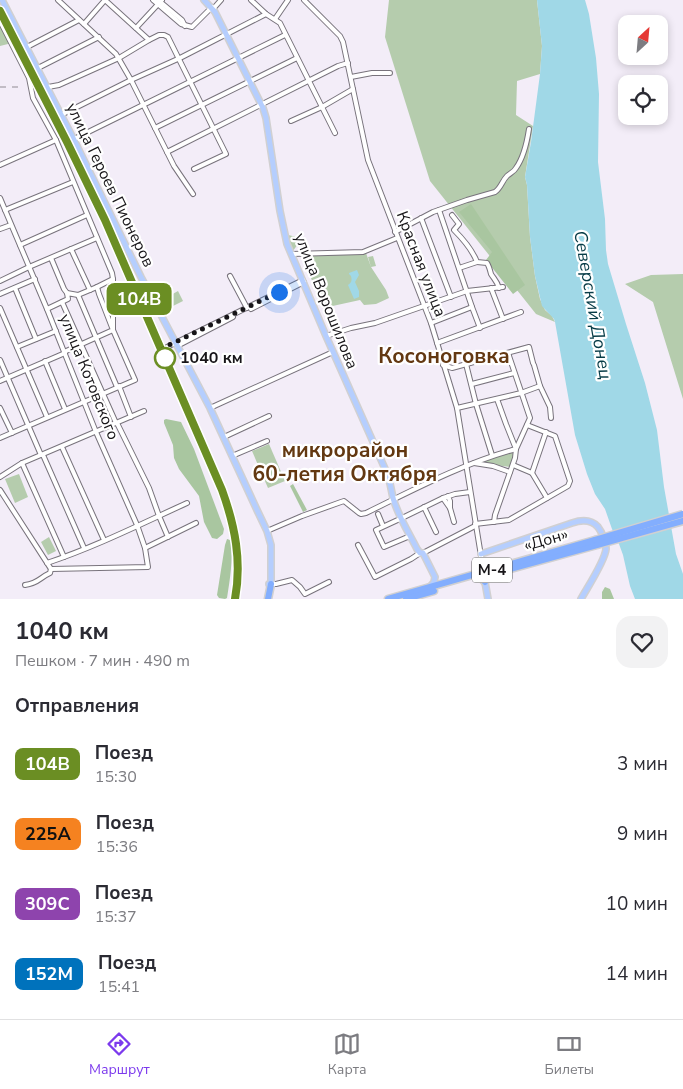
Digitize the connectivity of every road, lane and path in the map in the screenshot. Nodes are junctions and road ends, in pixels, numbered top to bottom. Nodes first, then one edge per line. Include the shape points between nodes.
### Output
1 (2, 0) edge
2 (58, 0) edge
3 (105, 0) edge
4 (153, 0) edge
5 (204, 0) edge
6 (221, 0) edge
7 (249, 0) edge
8 (288, 0) edge
9 (304, 0) edge
10 (160, 2) edge
11 (212, 8) junction
12 (266, 15) junction
13 (275, 19) junction
14 (79, 20) junction
15 (0, 21) edge
16 (84, 24) junction
17 (136, 28) junction
18 (227, 34) junction
19 (285, 35) junction
20 (98, 37) junction
21 (149, 40) junction
22 (27, 47) junction
23 (238, 57) junction
24 (119, 58) junction
25 (180, 58) junction
26 (296, 58) junction
27 (348, 63) junction
28 (38, 68) junction
29 (390, 73) dead end
30 (351, 77) junction
31 (131, 80) junction
32 (191, 81) junction
33 (250, 81) junction
34 (309, 82) junction
35 (48, 87) junction
36 (353, 89) junction
37 (202, 104) junction
38 (262, 104) junction
39 (143, 105) junction
40 (322, 106) junction
41 (61, 115) junction
42 (291, 121) dead end
43 (155, 128) junction
44 (214, 128) junction
45 (529, 129) dead end
46 (335, 133) dead end
47 (74, 139) junction
48 (56, 140) junction
49 (167, 152) junction
50 (0, 165) edge
51 (194, 169) dead end
52 (73, 182) junction
53 (193, 194) dead end
54 (0, 198) edge
55 (5, 210) junction
56 (439, 210) junction
57 (87, 215) junction
58 (452, 215) dead end
59 (421, 218) junction
60 (11, 225) junction
61 (0, 229) edge
62 (395, 232) junction
63 (97, 238) junction
64 (398, 238) junction
65 (20, 246) junction
66 (71, 249) junction
67 (292, 254) junction
68 (51, 258) junction
69 (477, 262) junction
70 (29, 267) junction
71 (459, 268) junction
72 (230, 276) dead end
73 (34, 279) junction
74 (113, 279) junction
75 (0, 281) edge
76 (303, 281) junction
77 (97, 287) junction
78 (14, 288) junction
79 (491, 288) junction
80 (90, 290) junction
81 (467, 291) junction
82 (67, 293) junction
83 (0, 294) edge
84 (78, 296) junction
85 (451, 296) junction
86 (62, 302) junction
87 (424, 306) junction
88 (472, 307) junction
89 (0, 308) edge
90 (247, 308) junction
91 (47, 309) junction
92 (521, 312) dead end
93 (503, 319) junction
94 (431, 323) junction
95 (480, 328) junction
96 (114, 330) junction
97 (56, 331) junction
98 (326, 336) junction
99 (96, 338) junction
100 (36, 339) junction
101 (437, 343) junction
102 (80, 344) junction
103 (176, 344) junction
104 (17, 347) junction
105 (163, 348) dead end
106 (64, 352) junction
107 (334, 352) junction
108 (508, 353) junction
109 (0, 360) edge
110 (45, 361) junction
111 (466, 364) junction
112 (443, 365) junction
113 (26, 370) junction
114 (514, 373) junction
115 (7, 377) junction
116 (0, 381) edge
117 (472, 384) junction
118 (540, 386) junction
119 (118, 387) junction
120 (521, 393) junction
121 (102, 394) junction
122 (497, 399) junction
123 (84, 401) junction
124 (476, 404) junction
125 (0, 408) edge
126 (210, 408) junction
127 (457, 408) junction
128 (65, 410) junction
129 (144, 411) dead end
130 (269, 416) dead end
131 (47, 417) junction
132 (131, 417) junction
133 (551, 418) dead end
134 (117, 423) junction
135 (28, 425) junction
136 (527, 425) junction
137 (96, 432) junction
138 (546, 432) junction
139 (12, 433) junction
140 (224, 437) junction
141 (0, 438) edge
142 (267, 441) dead end
143 (62, 446) junction
144 (516, 449) junction
145 (42, 455) junction
146 (492, 455) junction
147 (232, 456) junction
148 (22, 463) junction
149 (469, 464) junction
150 (513, 465) junction
151 (510, 472) junction
152 (532, 473) junction
153 (0, 477) edge
154 (0, 490) edge
155 (470, 492) junction
156 (448, 496) junction
157 (443, 498) junction
158 (547, 498) junction
159 (393, 499) junction
160 (187, 503) dead end
161 (424, 507) junction
162 (450, 508) junction
163 (378, 514) dead end
164 (683, 514) edge
165 (159, 516) junction
166 (402, 518) junction
167 (683, 521) edge
168 (454, 522) dead end
169 (494, 522) junction
170 (196, 523) dead end
171 (137, 525) junction
172 (475, 525) junction
173 (383, 526) junction
174 (267, 531) junction
175 (466, 531) junction
176 (436, 532) dead end
177 (410, 536) junction
178 (168, 537) junction
179 (478, 538) junction
180 (104, 540) junction
181 (596, 542) junction
182 (358, 545) dead end
183 (84, 548) junction
184 (145, 548) junction
185 (421, 553) junction
186 (481, 554) junction
187 (64, 557) junction
188 (482, 562) junction
189 (47, 563) junction
190 (51, 569) junction
191 (492, 572) junction
192 (434, 575) junction
193 (478, 576) junction
194 (329, 582) dead end
195 (485, 582) junction
196 (446, 583) junction
197 (270, 584) junction
198 (25, 585) dead end
199 (429, 588) junction
200 (268, 599) edge
201 (388, 599) edge
202 (406, 599) edge
203 (488, 599) edge
204 (581, 599) edge

1 - 22 main road, улица Героев Пионеров
2 - 14 street
3 - 16 street
3 - 17 street
4 - 10 street
5 - 11 main road, улица Ворошилова
6 - 11 street
7 - 12 street
8 - 13 street
9 - 27 street, Красная улица via 340,36
10 - 11 street via 185,26 193,27
10 - 17 street
11 - 18 main road, улица Ворошилова
12 - 13 street
12 - 18 street
13 - 19 street
14 - 16 street
14 - 22 street
15 - 48 street, улица Героев Пионеров via 29,78 34,102
16 - 20 street
17 - 21 street
18 - 23 main road, улица Ворошилова
18 - 25 street
19 - 23 street
19 - 26 street
20 - 24 street
20 - 28 street
21 - 24 street
21 - 25 street via 168,36
22 - 28 main road, улица Героев Пионеров
23 - 32 street
23 - 33 main road, улица Ворошилова
24 - 31 street
24 - 35 street
25 - 31 street
25 - 32 street
26 - 33 street
26 - 34 street
27 - 30 street, Красная улица
27 - 34 street
28 - 35 main road, улица Героев Пионеров
29 - 30 street
30 - 36 street, Красная улица
31 - 39 street
31 - 41 street
32 - 37 street
32 - 39 street
33 - 37 street
33 - 38 main road, улица Ворошилова
34 - 38 street
34 - 40 street
35 - 41 main road, улица Героев Пионеров
36 - 40 street
36 - 62 street, Красная улица via 368,160
37 - 43 street
37 - 44 street
38 - 44 street
38 - 67 main road, улица Ворошилова via 284,234
39 - 43 street
39 - 47 street
40 - 42 street
40 - 46 street
41 - 47 main road, улица Героев Пионеров
43 - 49 street
44 - 49 street
44 - 51 street via 226,154
45 - 56 street via 518,166 498,191
47 - 103 main road, улица Героев Пионеров
48 - 50 street
48 - 52 street, улица Героев Пионеров
49 - 53 street
52 - 55 street
52 - 57 street, улица Героев Пионеров
54 - 55 street, улица Котовского
55 - 60 street, улица Котовского
56 - 59 street
56 - 71 street
57 - 63 street, улица Героев Пионеров
57 - 65 street
58 - 69 street via 459,224 454,230 471,247
59 - 62 street
59 - 85 street
60 - 61 street
60 - 65 street, улица Котовского
62 - 64 street, Красная улица
63 - 66 street
63 - 74 street, улица Героев Пионеров
64 - 67 street via 363,252
64 - 87 street, Красная улица
65 - 70 street, улица Котовского
66 - 68 street
66 - 80 street
67 - 76 main road, улица Ворошилова
68 - 70 street
68 - 82 street
69 - 71 street
69 - 79 street via 487,262 501,287
70 - 73 street, улица Котовского
70 - 75 street
71 - 81 street
72 - 90 street
73 - 78 street
73 - 91 street, улица Котовского
74 - 77 street
74 - 96 street, улица Героев Пионеров
76 - 90 street
76 - 98 main road, улица Ворошилова
76 - 103 street
77 - 80 street
77 - 96 street
78 - 83 street
78 - 100 street
79 - 81 street
79 - 93 street
80 - 84 street
81 - 85 street
81 - 88 street
82 - 84 street
82 - 86 street via 68,299
84 - 99 street
85 - 87 street
86 - 91 street
86 - 102 street
87 - 94 street, Красная улица
87 - 98 street
88 - 94 street
88 - 95 street
89 - 104 street
90 - 103 street
91 - 97 street, улица Котовского
92 - 93 street
93 - 95 street
94 - 101 street, Красная улица
95 - 101 street
96 - 99 street
96 - 119 street via 135,380
97 - 100 street
97 - 106 street, улица Котовского
98 - 107 main road, улица Ворошилова
99 - 102 street
99 - 119 street
100 - 104 street
101 - 112 street, Красная улица
102 - 106 street
102 - 121 street
103 - 105 street
103 - 126 main road, улица Героев Пионеров
104 - 113 street
106 - 110 street
106 - 123 street, улица Котовского
107 - 126 street
107 - 159 main road, улица Ворошилова via 386,471
108 - 111 street
108 - 114 street
108 - 118 street via 529,347
109 - 115 street
110 - 113 street
110 - 128 street
111 - 112 street via 452,368
111 - 117 street
112 - 127 street, Красная улица
113 - 115 street
113 - 131 street
114 - 117 street
114 - 120 street
115 - 116 street
115 - 135 street
117 - 124 street
118 - 120 street
118 - 133 street via 550,407
119 - 121 street
119 - 132 street
120 - 122 street
120 - 136 street via 530,417
121 - 123 street
121 - 134 street
122 - 124 street
122 - 144 street
123 - 128 street
123 - 137 street, улица Котовского
124 - 127 street
124 - 146 street
125 - 139 street
126 - 140 main road, улица Героев Пионеров
127 - 149 street, Красная улица
128 - 131 street
129 - 132 street
130 - 140 street
131 - 135 street
132 - 134 street
134 - 137 street
134 - 165 street
135 - 139 street
135 - 145 street
136 - 138 street
136 - 144 street
137 - 143 street
137 - 171 street, улица Котовского
138 - 152 street
138 - 158 street via 554,435 570,481 564,489
139 - 141 street
140 - 147 main road, улица Героев Пионеров
142 - 147 street
143 - 145 street
143 - 180 street
144 - 146 street
144 - 150 street
145 - 148 street
145 - 183 street
146 - 149 street
147 - 174 main road, улица Героев Пионеров
148 - 153 street
148 - 187 street
149 - 151 street via 493,466
149 - 155 street, Красная улица
149 - 159 street
150 - 151 street
150 - 152 street
151 - 169 street
152 - 158 street
154 - 189 street
155 - 156 street
155 - 172 street, Красная улица
156 - 157 street
156 - 162 street
157 - 161 street
157 - 162 street
158 - 169 street via 509,520
159 - 166 main road, улица Ворошилова
159 - 174 street via 361,514 344,501
160 - 165 street
161 - 166 street
161 - 176 street
162 - 168 street
163 - 173 street
164 - 181 highway, «Дон» / М-4, bridge
165 - 171 street
165 - 178 street
166 - 173 street
166 - 177 main road, улица Ворошилова
167 - 181 highway, «Дон» / М-4, bridge
169 - 172 street
170 - 178 street
171 - 180 street
171 - 184 street, улица Котовского
172 - 175 street
172 - 179 street, Красная улица
173 - 177 street via 376,530 384,547
174 - 197 main road, улица Героев Пионеров via 271,548
175 - 179 street
175 - 185 street
177 - 185 main road, улица Ворошилова
178 - 184 street
179 - 186 street, Красная улица
180 - 183 street
181 - 191 highway, «Дон» / М-4
182 - 185 street via 375,577
183 - 187 street
184 - 190 street, улица Котовского via 148,567
185 - 192 main road, улица Ворошилова
186 - 188 street, Красная улица
186 - 204 main road via 578,521 591,522 600,530 606,549
187 - 189 street
188 - 191 highway
188 - 193 highway
189 - 190 street
190 - 198 street via 39,581
191 - 193 highway, «Дон» / М-4
191 - 195 highway
192 - 196 main road
192 - 199 main road via 434,582
193 - 195 highway
193 - 196 highway, «Дон» / М-4
193 - 202 highway, «Дон» / М-4
194 - 197 street via 305,594 292,580
195 - 203 main road
196 - 199 highway, «Дон» / М-4
197 - 200 highway
199 - 201 highway, «Дон» / М-4

